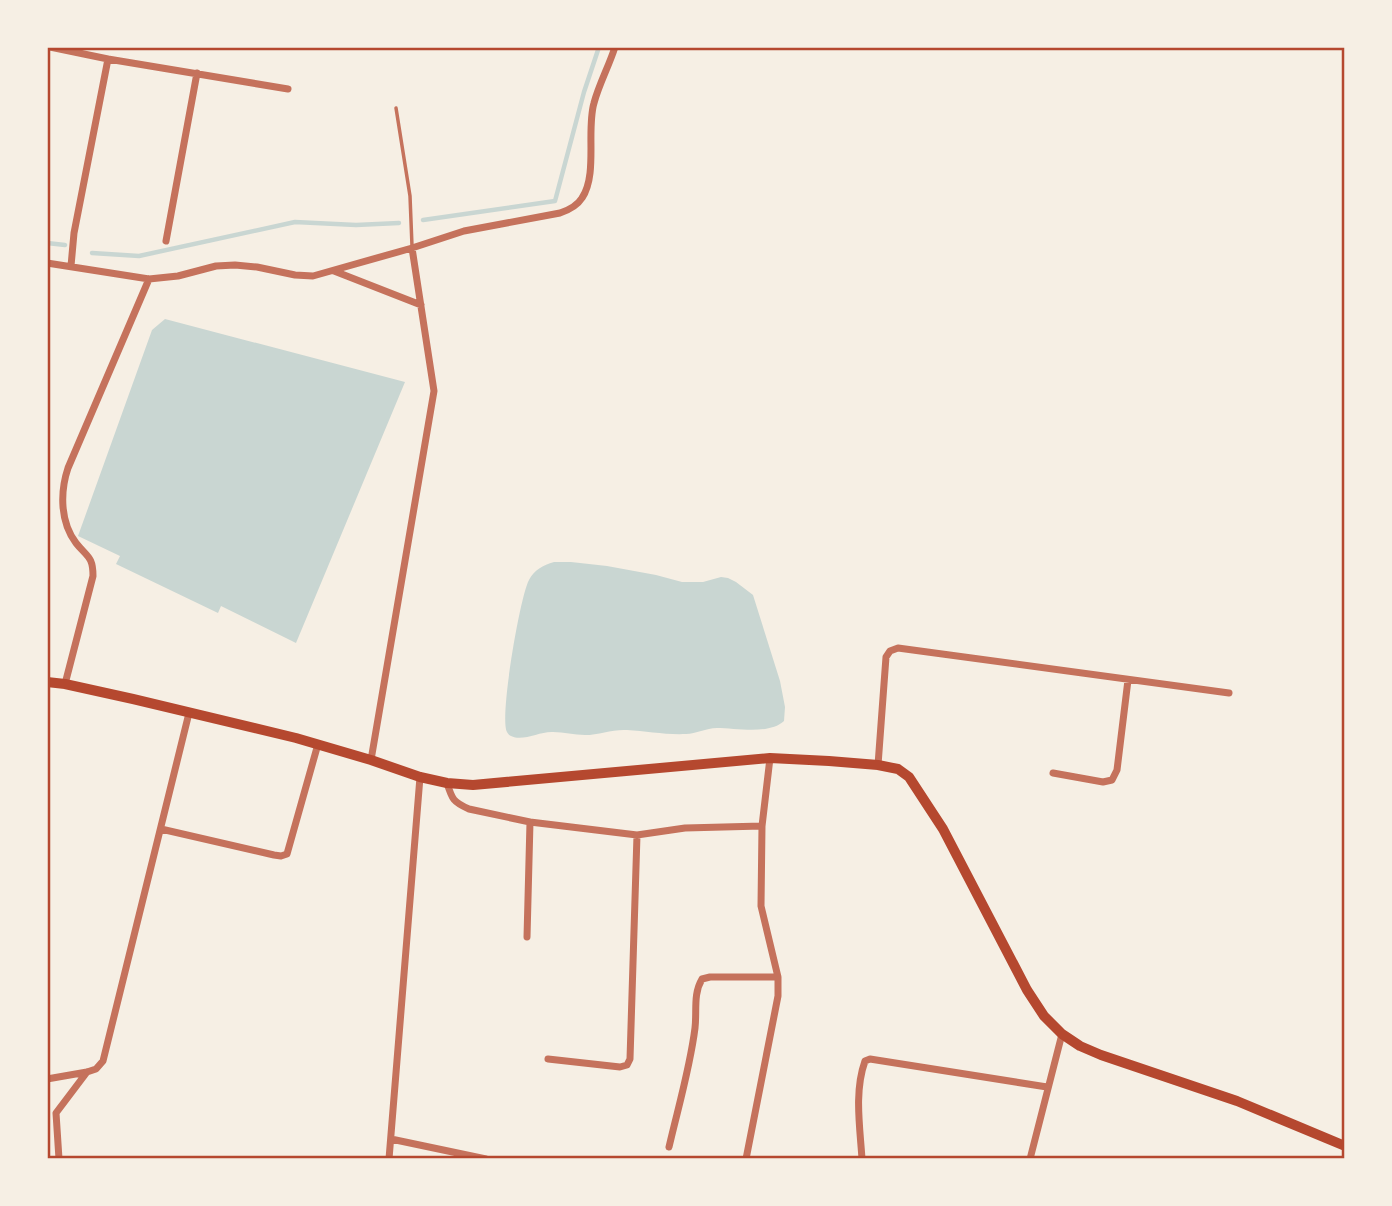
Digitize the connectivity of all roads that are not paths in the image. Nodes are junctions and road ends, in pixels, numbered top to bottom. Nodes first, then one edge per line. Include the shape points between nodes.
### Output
1 (50, 47) edge
2 (615, 47) edge
3 (108, 59) junction
4 (197, 74) junction
5 (288, 89) dead end
6 (396, 108) dead end
7 (166, 241) dead end
8 (412, 248) junction
9 (47, 263) edge
10 (71, 266) junction
11 (334, 271) junction
12 (149, 279) junction
13 (421, 305) junction
14 (1128, 680) junction
15 (47, 682) edge
16 (65, 684) junction
17 (1229, 694) dead end
18 (189, 713) junction
19 (318, 744) junction
20 (770, 758) junction
21 (371, 760) junction
22 (878, 765) junction
23 (1053, 773) dead end
24 (420, 777) junction
25 (447, 783) junction
26 (530, 822) junction
27 (762, 825) junction
28 (161, 829) junction
29 (637, 835) junction
30 (527, 937) dead end
31 (778, 977) junction
32 (1062, 1034) junction
33 (548, 1059) dead end
34 (87, 1072) junction
35 (47, 1079) edge
36 (1047, 1087) junction
37 (391, 1139) junction
38 (1345, 1146) edge
39 (669, 1147) dead end
40 (59, 1159) edge
41 (389, 1159) edge
42 (486, 1159) edge
43 (746, 1159) edge
44 (862, 1159) edge
45 (1030, 1159) edge

1 - 3 street
2 - 8 street via 593,106 587,185 573,208
3 - 4 street
3 - 10 street
4 - 5 street
4 - 7 street
6 - 8 lane via 410,196
8 - 11 street
8 - 13 street
9 - 10 street
10 - 12 street
11 - 12 street via 295,275 235,265
11 - 13 street
12 - 16 street via 64,481 67,527 93,565
13 - 21 street via 434,391
14 - 17 street
14 - 22 street via 898,648 886,657
14 - 23 street via 1112,780
15 - 16 main road
16 - 18 main road
18 - 19 main road
18 - 28 street
19 - 21 main road
19 - 28 street via 286,854
20 - 22 main road
20 - 25 main road via 473,785
20 - 27 street
21 - 24 main road
22 - 32 main road via 909,777 943,829 1027,990
24 - 25 main road
24 - 37 street
25 - 26 street via 459,805
26 - 29 street
26 - 30 street
27 - 29 street
27 - 31 street via 761,906
28 - 34 street via 103,1061
29 - 33 street via 630,1059 620,1067
31 - 39 street via 702,979
31 - 43 street
32 - 36 street
32 - 38 main road via 1101,1055 1237,1101
34 - 35 street
34 - 40 street via 56,1113
36 - 44 street via 864,1061 858,1101
36 - 45 street
37 - 41 street
37 - 42 street

